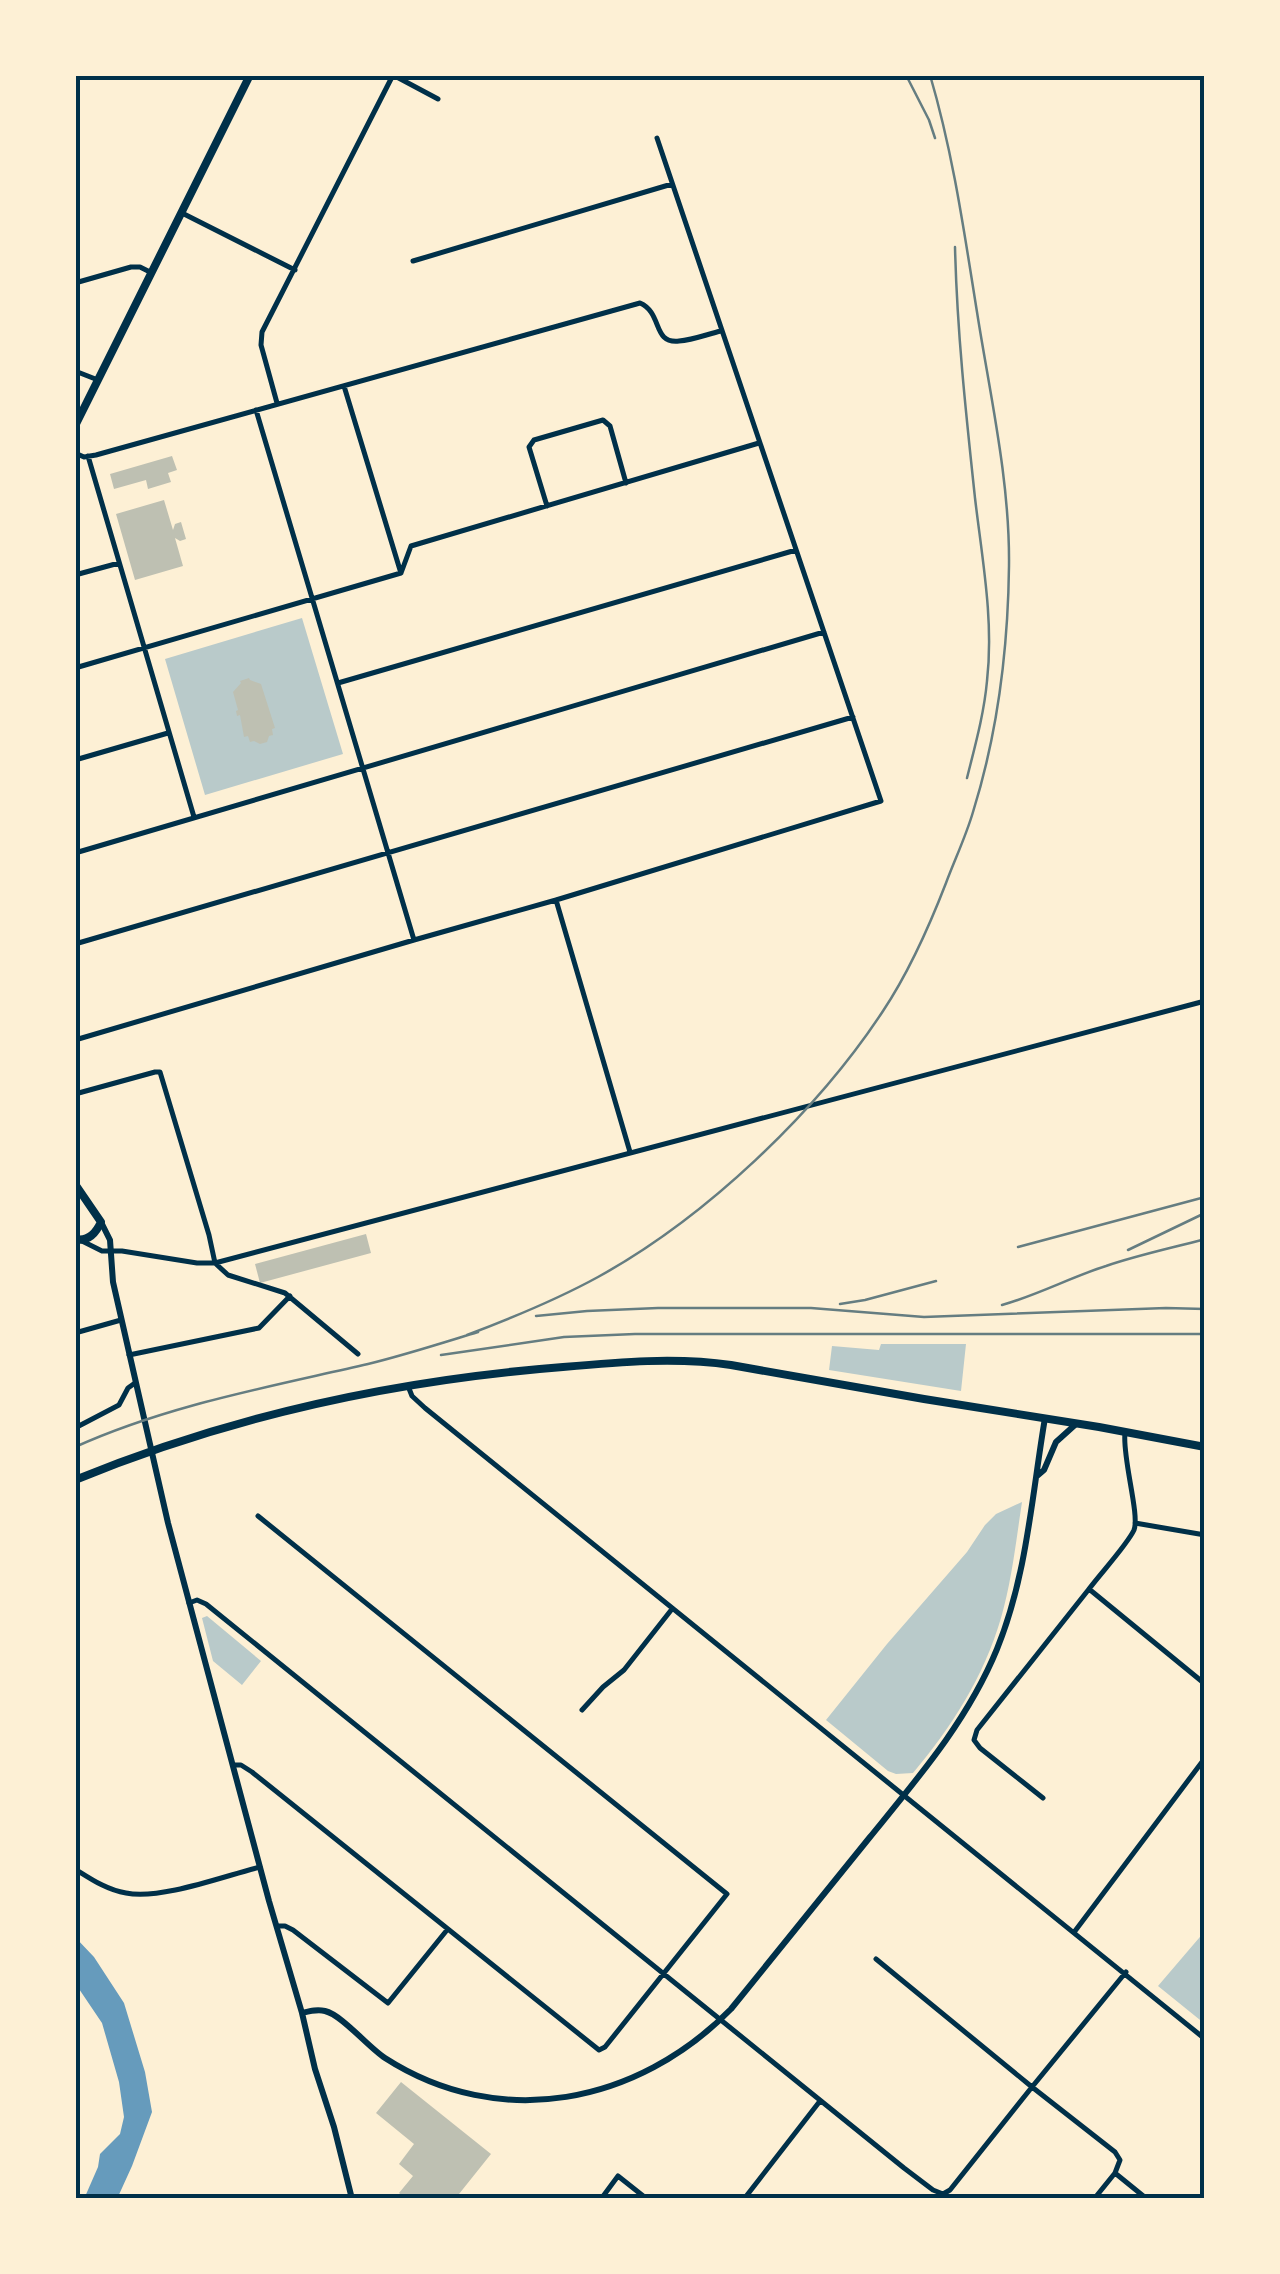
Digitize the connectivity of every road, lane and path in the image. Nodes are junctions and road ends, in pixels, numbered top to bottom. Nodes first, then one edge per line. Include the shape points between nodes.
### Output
1 (250, 75) edge
2 (393, 75) edge
3 (438, 99) dead end
4 (656, 138) dead end
5 (672, 184) junction
6 (182, 214) junction
7 (413, 262) dead end
8 (295, 270) junction
9 (152, 273) junction
10 (75, 283) edge
11 (721, 330) junction
12 (75, 371) edge
13 (98, 380) junction
14 (344, 386) junction
15 (277, 404) junction
16 (256, 410) junction
17 (75, 426) edge
18 (760, 443) junction
19 (75, 453) edge
20 (88, 456) junction
21 (626, 483) junction
22 (547, 506) junction
23 (796, 550) junction
24 (119, 563) junction
25 (401, 573) junction
26 (75, 574) edge
27 (312, 598) junction
28 (824, 632) junction
29 (144, 648) junction
30 (75, 668) edge
31 (338, 684) junction
32 (852, 717) junction
33 (169, 733) junction
34 (75, 760) edge
35 (363, 768) junction
36 (194, 818) junction
37 (388, 851) junction
38 (75, 853) edge
39 (556, 900) junction
40 (414, 940) junction
41 (75, 944) edge
42 (1205, 1001) edge
43 (75, 1040) edge
44 (75, 1094) edge
45 (630, 1153) junction
46 (75, 1184) edge
47 (101, 1222) junction
48 (78, 1240) edge
49 (110, 1251) junction
50 (215, 1263) junction
51 (290, 1296) junction
52 (121, 1320) junction
53 (75, 1334) edge
54 (358, 1354) dead end
55 (129, 1355) junction
56 (134, 1383) junction
57 (408, 1385) junction
58 (1045, 1418) junction
59 (1076, 1423) junction
60 (75, 1428) edge
61 (1125, 1432) junction
62 (1205, 1447) edge
63 (1036, 1476) junction
64 (75, 1480) edge
65 (258, 1516) dead end
66 (1135, 1523) junction
67 (1205, 1535) edge
68 (1089, 1589) junction
69 (189, 1602) junction
70 (672, 1609) junction
71 (1205, 1684) edge
72 (582, 1710) dead end
73 (1205, 1758) edge
74 (233, 1765) junction
75 (904, 1794) junction
76 (1043, 1798) dead end
77 (260, 1867) junction
78 (75, 1870) edge
79 (276, 1926) junction
80 (447, 1929) junction
81 (1075, 1932) junction
82 (876, 1959) dead end
83 (1126, 1972) junction
84 (664, 1974) junction
85 (302, 2013) junction
86 (720, 2020) junction
87 (1205, 2038) edge
88 (1032, 2087) junction
89 (820, 2101) junction
90 (1115, 2173) junction
91 (352, 2199) edge
92 (600, 2199) edge
93 (646, 2199) edge
94 (744, 2199) edge
95 (1094, 2199) edge
96 (1147, 2199) edge

1 - 6 main road
2 - 3 street
2 - 8 street
4 - 5 street
5 - 7 street
5 - 11 street
6 - 8 street
6 - 9 main road
8 - 15 street via 260,344
9 - 10 street via 131,267
9 - 13 main road
11 - 14 street via 667,340 654,313 640,303
11 - 18 street
12 - 13 street
13 - 17 main road
14 - 15 street
14 - 25 street
15 - 16 street
16 - 20 street
16 - 27 street
18 - 21 street
18 - 23 street
19 - 20 street
20 - 24 street
21 - 22 street
21 - 22 street via 610,426 602,420 529,447
22 - 25 street via 412,546
23 - 28 street
23 - 31 street
24 - 26 street
24 - 29 street
25 - 27 street
27 - 29 street
27 - 31 street
28 - 32 street
28 - 35 street
29 - 30 street
29 - 33 street
31 - 35 street
32 - 37 street
32 - 39 street via 881,801
33 - 34 street
33 - 36 street
35 - 36 street
35 - 37 street
36 - 38 street
37 - 40 street
37 - 41 street
39 - 40 street
39 - 45 street
40 - 43 street
42 - 45 street
44 - 50 street via 160,1072
45 - 50 street
46 - 47 main road
47 - 48 main road
47 - 49 street
48 - 49 street
49 - 50 street
49 - 52 street
50 - 51 street via 228,1275
51 - 54 street
51 - 55 street via 258,1328
52 - 53 street
52 - 55 street
55 - 56 street
56 - 60 street via 119,1405
56 - 69 street
57 - 58 main road via 532,1369 700,1362
57 - 64 main road via 222,1430
57 - 70 street via 425,1408
58 - 59 main road
58 - 63 street
59 - 61 main road
59 - 63 street
61 - 62 main road
61 - 66 street
63 - 75 street via 998,1647 965,1714
65 - 84 street via 727,1894
66 - 67 street
66 - 68 street
68 - 71 street
68 - 76 street via 974,1740
69 - 74 street
69 - 84 street via 206,1604
70 - 72 street
70 - 75 street
73 - 81 street
74 - 77 street
74 - 80 street via 252,1772
75 - 81 street
75 - 86 street
77 - 78 street via 138,1894 112,1890
77 - 79 street
79 - 80 street via 294,1930 388,2003
79 - 85 street
80 - 84 street via 598,2050
81 - 83 street
82 - 88 street
83 - 87 street
83 - 88 street
84 - 86 street
85 - 86 street via 332,2014 384,2058 434,2082 525,2100 630,2080 679,2054
85 - 91 street
86 - 89 street
88 - 89 street via 943,2194
88 - 90 street via 1115,2152
89 - 94 street
90 - 95 street
90 - 96 street
92 - 93 street via 618,2176

